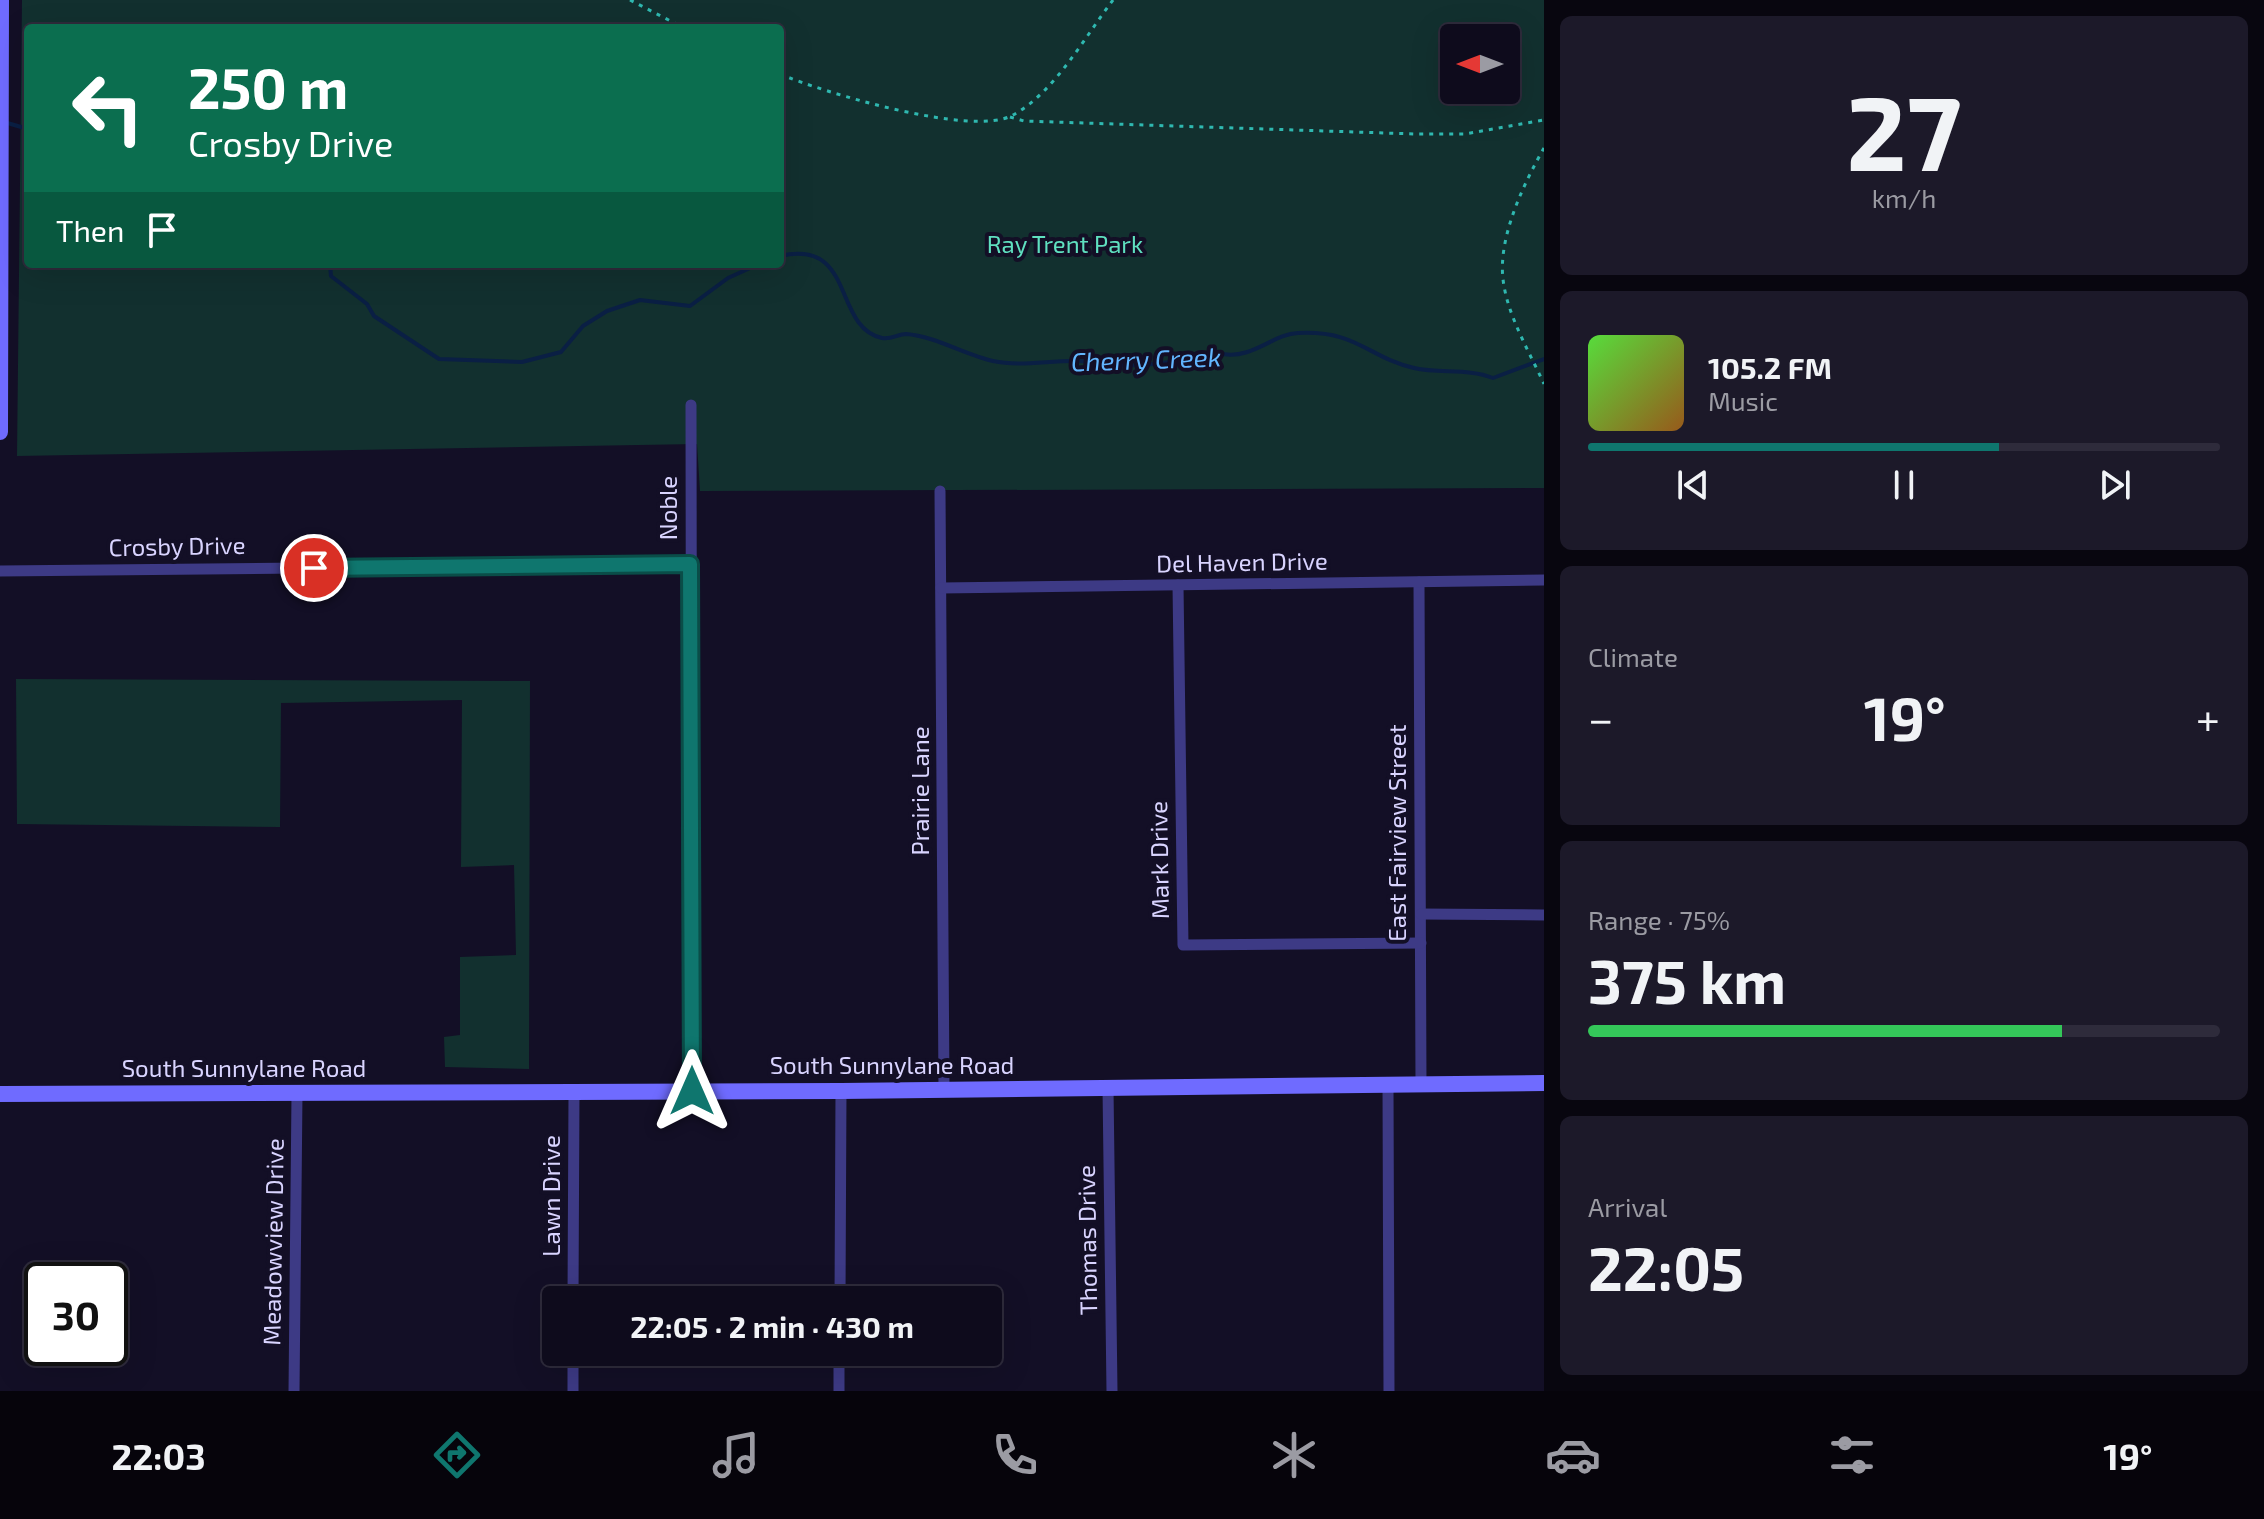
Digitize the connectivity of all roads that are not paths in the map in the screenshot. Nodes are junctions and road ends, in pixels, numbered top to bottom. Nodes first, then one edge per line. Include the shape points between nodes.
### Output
1 (1, 0) edge
2 (691, 405) dead end
3 (0, 432) edge
4 (940, 491) dead end
5 (690, 564) junction
6 (0, 571) edge
7 (1544, 580) edge
8 (1419, 582) junction
9 (1178, 585) junction
10 (941, 588) junction
11 (1421, 914) junction
12 (1544, 915) edge
13 (1421, 943) junction
14 (1544, 1083) edge
15 (1421, 1084) junction
16 (1388, 1085) junction
17 (1108, 1088) junction
18 (944, 1090) junction
19 (692, 1091) junction
20 (841, 1091) junction
21 (574, 1092) junction
22 (0, 1094) edge
23 (297, 1094) junction
24 (573, 1286) edge
25 (840, 1286) edge
26 (573, 1366) edge
27 (839, 1366) edge
28 (294, 1391) edge
29 (573, 1391) edge
30 (839, 1391) edge
31 (1112, 1391) edge
32 (1389, 1391) edge

1 - 3 main road
2 - 5 street, Noble
4 - 10 street, Prairie Lane
5 - 6 street, Crosby Drive
5 - 19 street, Noble
7 - 8 street, Del Haven Drive
8 - 9 street, Del Haven Drive
8 - 11 street, East Fairview Street
9 - 10 street, Del Haven Drive
9 - 13 street, Mark Drive via 1183,945
10 - 18 street, Prairie Lane
11 - 12 street
11 - 13 street, East Fairview Street
13 - 15 street, East Fairview Street
14 - 15 main road, South Sunnylane Road
15 - 16 main road, South Sunnylane Road
16 - 17 main road, South Sunnylane Road
16 - 32 street
17 - 18 main road, South Sunnylane Road
17 - 31 street, Thomas Drive
18 - 20 main road, South Sunnylane Road
19 - 20 main road, South Sunnylane Road
19 - 21 main road, South Sunnylane Road
20 - 25 street
21 - 23 main road, South Sunnylane Road
21 - 24 street, Lawn Drive
22 - 23 main road, South Sunnylane Road
23 - 28 street, Meadowview Drive
26 - 29 street
27 - 30 street

